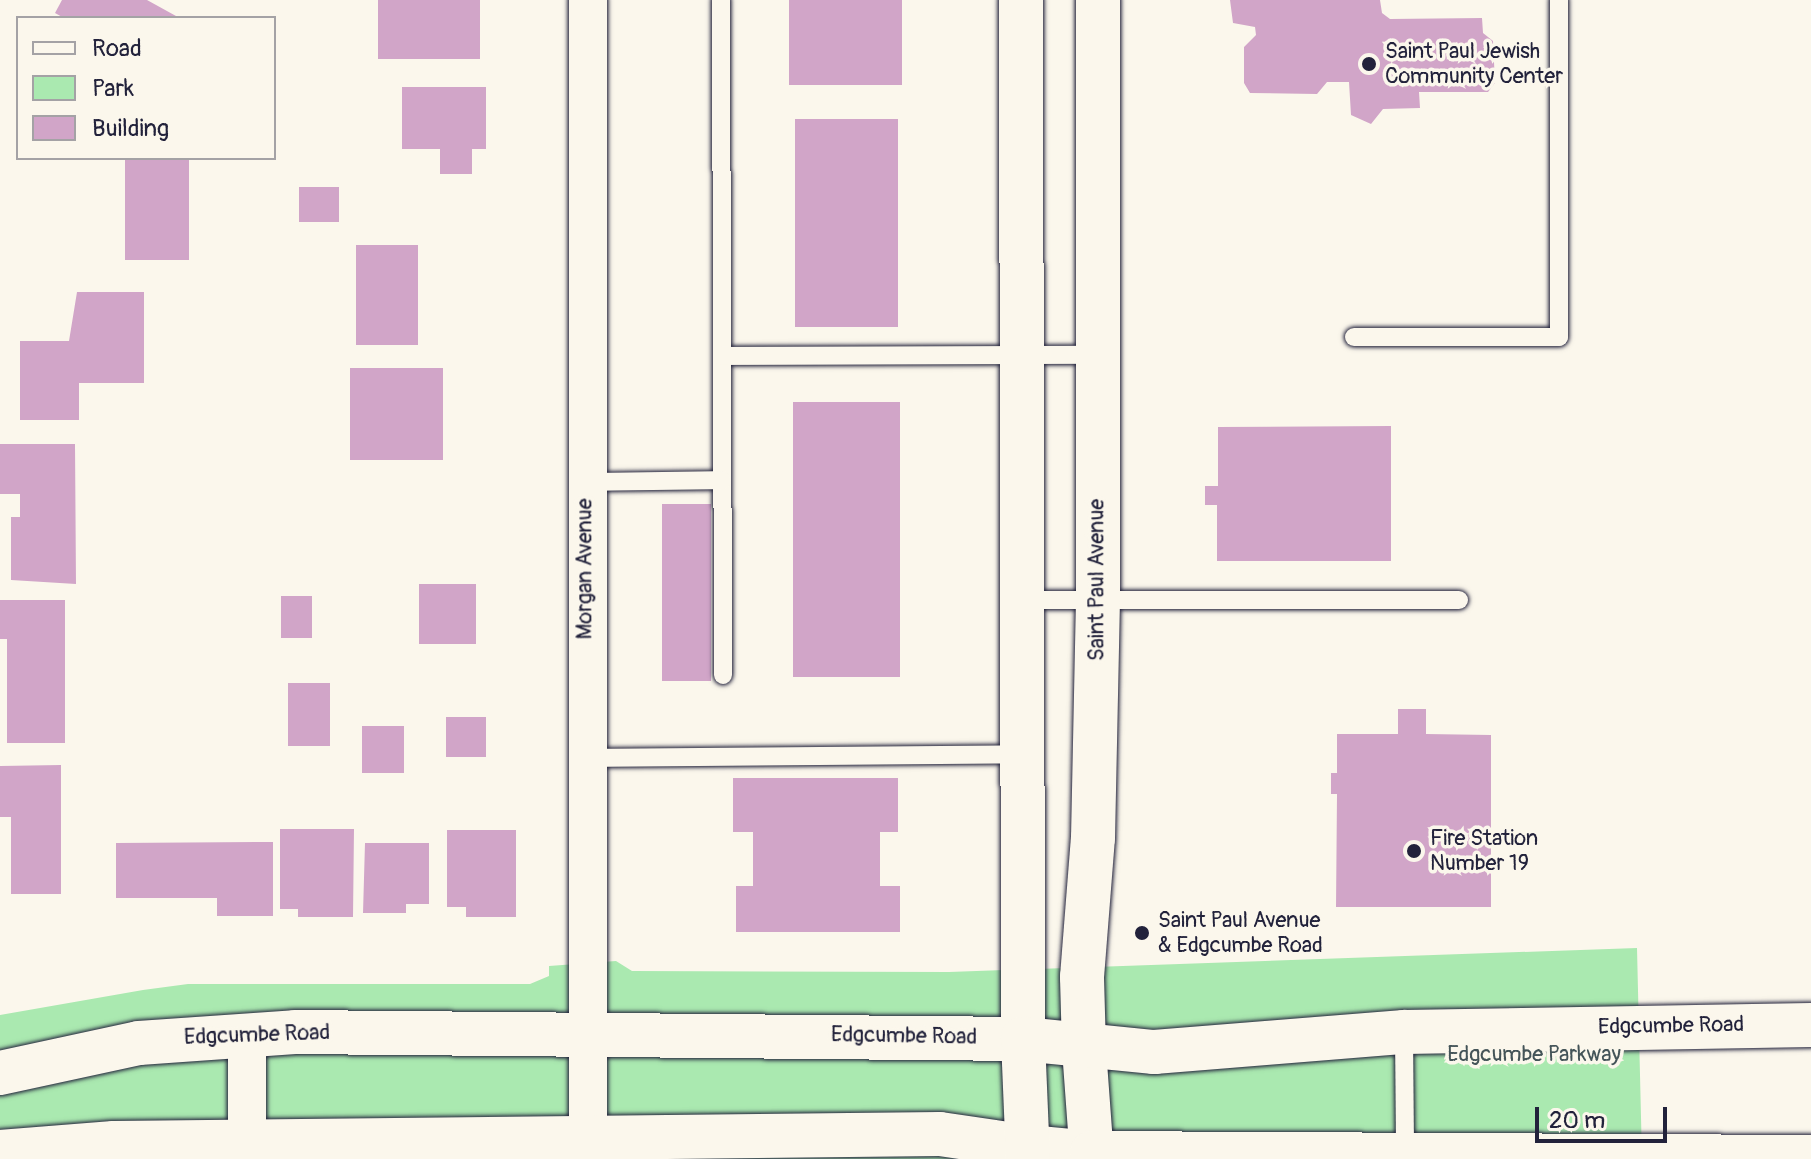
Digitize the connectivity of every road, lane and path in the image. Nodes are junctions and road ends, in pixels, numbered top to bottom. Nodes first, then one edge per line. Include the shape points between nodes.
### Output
1 (588, 0) edge
2 (721, 0) edge
3 (1021, 0) edge
4 (1098, 0) edge
5 (1559, 0) edge
6 (1354, 337) dead end
7 (1021, 355) junction
8 (1098, 355) junction
9 (722, 356) junction
10 (722, 480) junction
11 (585, 482) junction
12 (1021, 600) junction
13 (1098, 600) junction
14 (1459, 600) dead end
15 (723, 675) dead end
16 (1021, 754) junction
17 (587, 758) junction
18 (1811, 1025) edge
19 (1404, 1032) junction
20 (585, 1033) junction
21 (247, 1035) junction
22 (1023, 1039) junction
23 (1084, 1049) junction
24 (0, 1073) edge
25 (588, 1139) junction
26 (247, 1150) edge
27 (0, 1152) edge
28 (1028, 1153) edge
29 (1092, 1156) edge
30 (1405, 1156) junction
31 (1811, 1157) edge

1 - 11 street, Morgan Avenue
2 - 9 lane
3 - 7 street
4 - 8 street, Saint Paul Avenue
5 - 6 lane via 1559,337
7 - 8 lane
7 - 9 lane
7 - 12 street
8 - 13 street, Saint Paul Avenue
9 - 10 lane
10 - 11 lane
10 - 15 lane
11 - 17 street, Morgan Avenue
12 - 13 lane
12 - 16 street
13 - 14 lane
13 - 23 street, Saint Paul Avenue via 1093,838 1082,977
16 - 17 lane
16 - 22 street
17 - 20 street, Morgan Avenue
18 - 19 street, Edgcumbe Road
19 - 23 street, Edgcumbe Road via 1154,1052
19 - 30 lane
20 - 21 street, Edgcumbe Road
20 - 22 street, Edgcumbe Road
20 - 25 street, Morgan Avenue
21 - 24 street, Edgcumbe Road via 139,1043
21 - 26 street
22 - 23 street, Edgcumbe Road
22 - 28 street
23 - 29 street, Saint Paul Avenue
25 - 26 street
25 - 28 street via 955,1134
26 - 27 street via 114,1143
28 - 29 street
29 - 30 street
30 - 31 street

